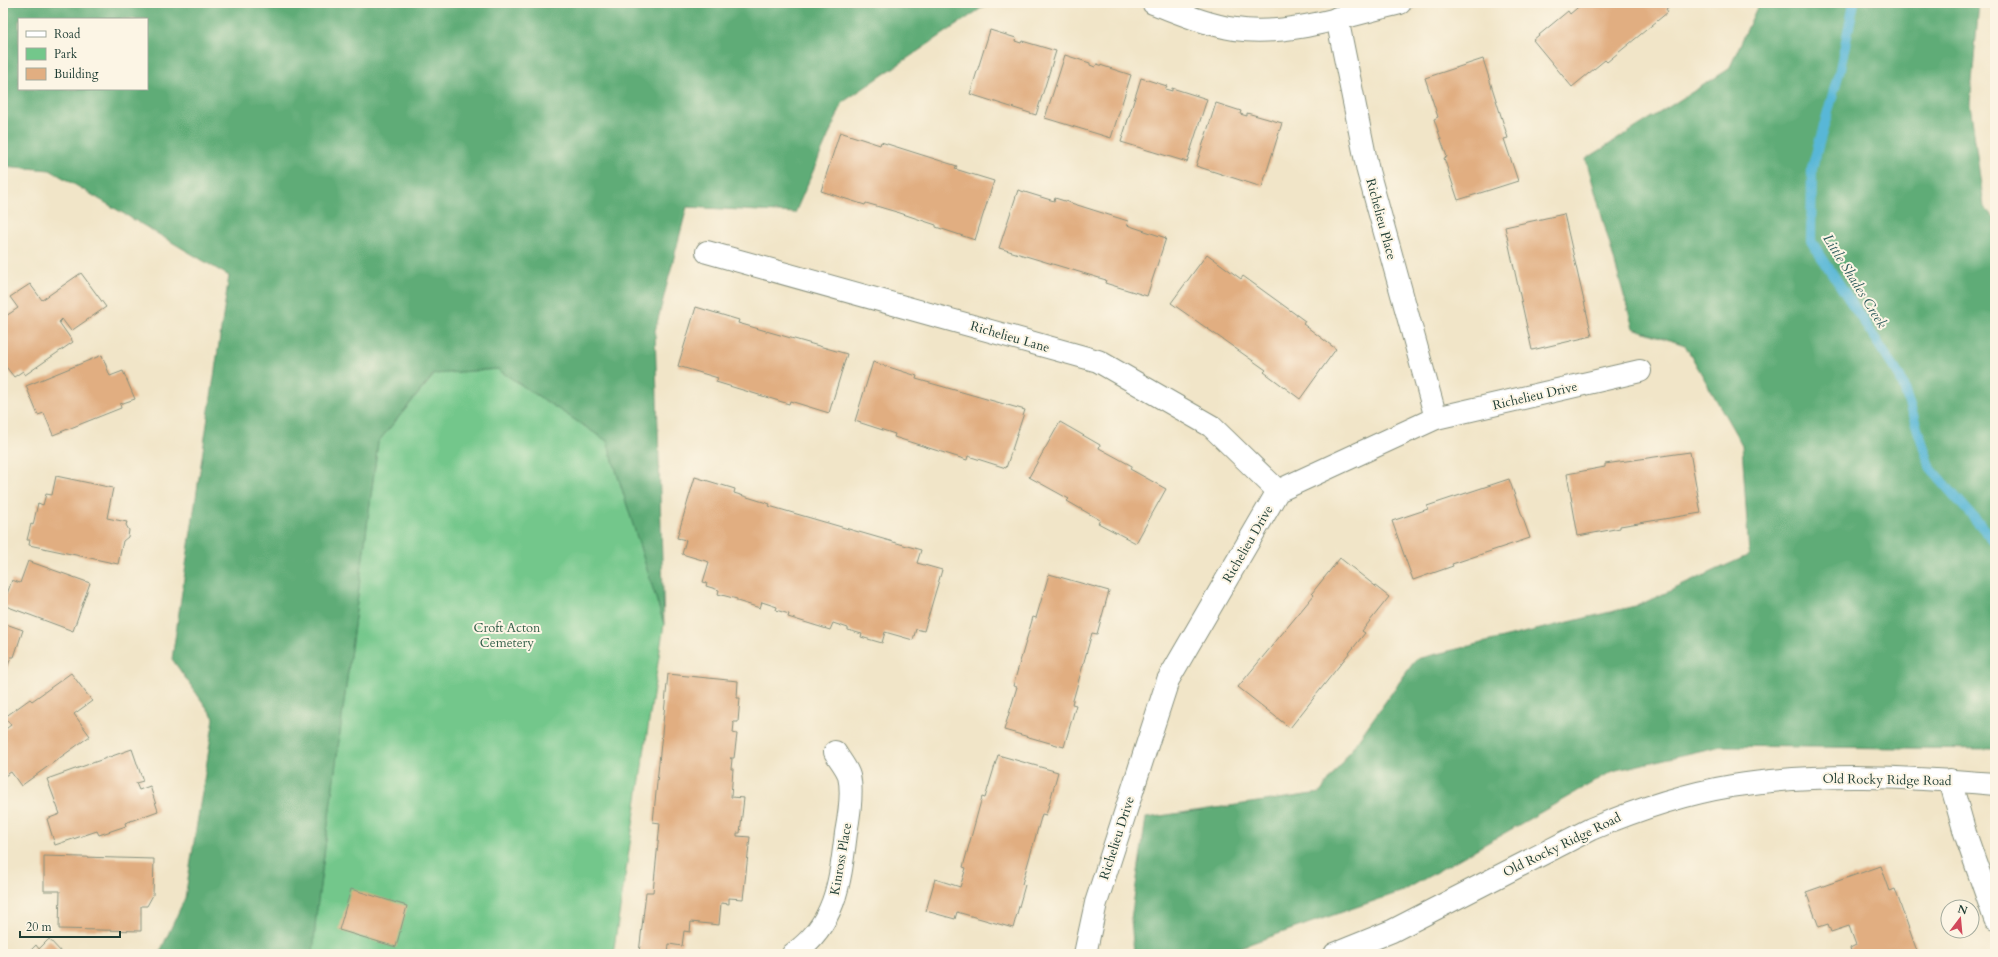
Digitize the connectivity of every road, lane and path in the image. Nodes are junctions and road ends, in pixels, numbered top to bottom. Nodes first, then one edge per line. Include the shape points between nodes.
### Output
1 (1153, 3) edge
2 (1400, 3) edge
3 (1336, 18) junction
4 (707, 252) dead end
5 (1640, 371) dead end
6 (1436, 418) junction
7 (1278, 491) junction
8 (835, 752) dead end
9 (1950, 780) junction
10 (1995, 784) edge
11 (1995, 920) edge
12 (793, 954) edge
13 (1085, 954) edge
14 (1335, 954) edge

1 - 3 street via 1235,29 1277,31
2 - 3 street
3 - 6 street, Richelieu Place via 1368,171
4 - 7 street, Richelieu Lane via 1098,361 1211,426
5 - 6 street, Richelieu Drive
6 - 7 street, Richelieu Drive
7 - 13 street, Richelieu Drive via 1168,680 1096,903
8 - 12 street, Kinross Place via 849,775 850,808 840,882 831,908 820,928
9 - 10 street, Old Rocky Ridge Road
9 - 11 street via 1964,833
9 - 14 street, Old Rocky Ridge Road via 1778,780 1687,795 1623,815 1591,829 1427,914

